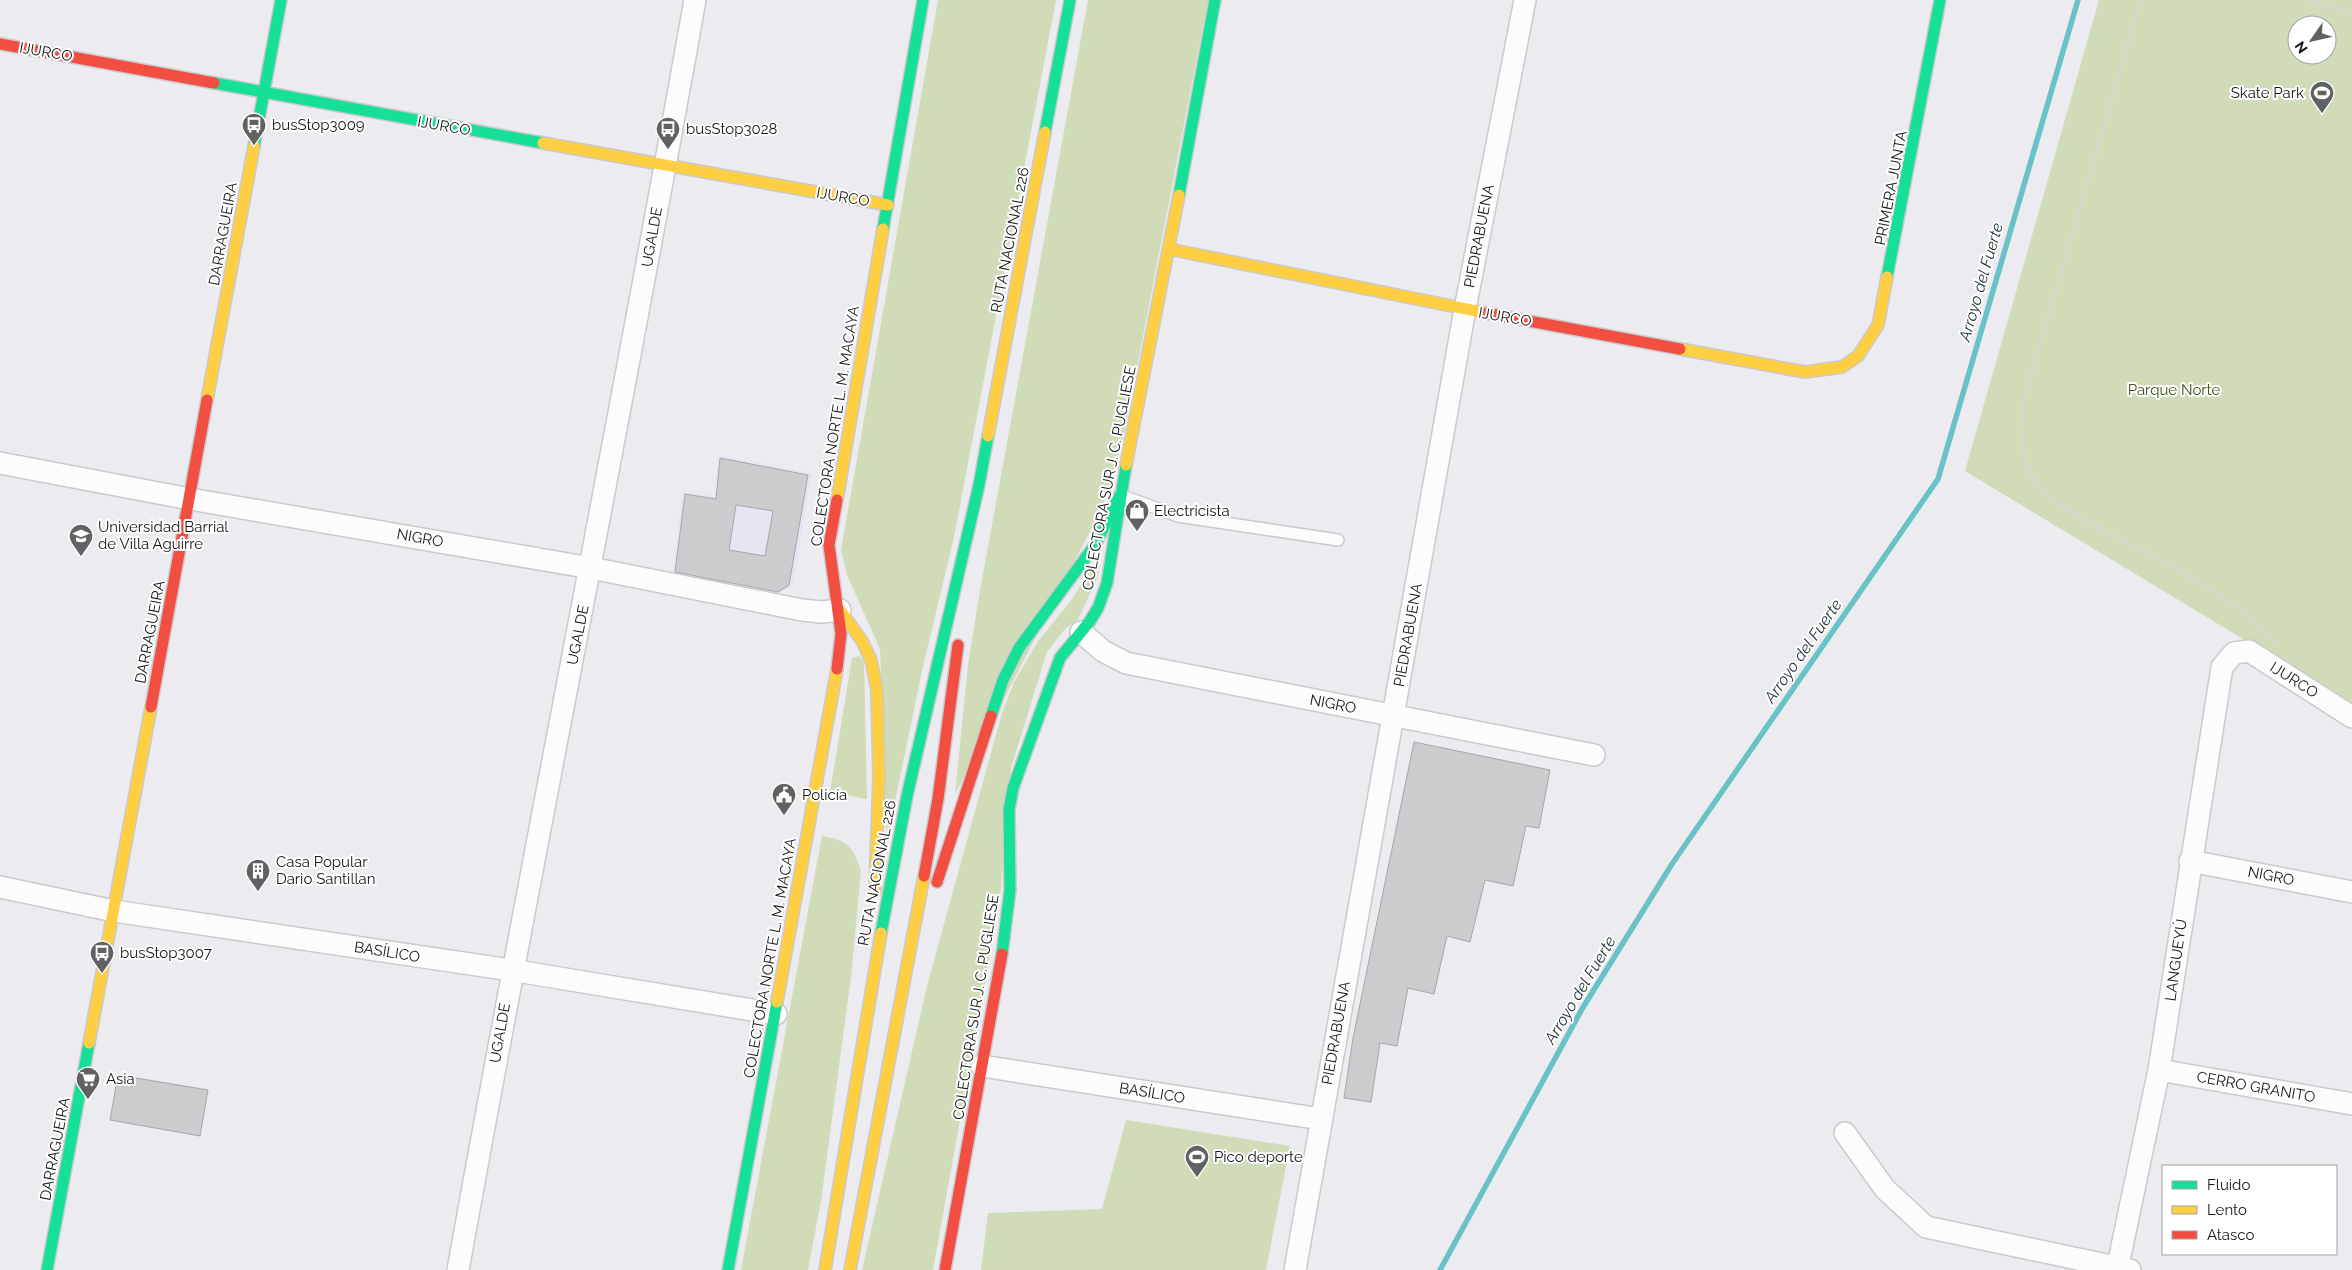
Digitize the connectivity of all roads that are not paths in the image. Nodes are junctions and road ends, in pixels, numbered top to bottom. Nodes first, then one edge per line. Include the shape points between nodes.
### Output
1 (281, 0) edge
2 (694, 0) edge
3 (923, 0) edge
4 (1070, 0) edge
5 (1215, 0) edge
6 (1525, 0) edge
7 (1940, 0) edge
8 (0, 44) edge
9 (263, 92) junction
10 (665, 166) junction
11 (888, 205) junction
12 (1169, 249) junction
13 (1465, 309) junction
14 (1843, 368) joint
15 (0, 463) edge
16 (979, 485) junction
17 (1120, 495) junction
18 (190, 499) junction
19 (1338, 540) dead end
20 (591, 568) junction
21 (964, 603) dead end
22 (840, 610) junction
23 (960, 632) dead end
24 (1081, 632) junction
25 (2234, 653) joint
26 (1394, 716) junction
27 (2352, 717) edge
28 (1594, 755) dead end
29 (2190, 861) junction
30 (0, 887) edge
31 (2352, 892) edge
32 (114, 911) junction
33 (511, 970) junction
34 (869, 999) junction
35 (899, 1002) junction
36 (776, 1014) junction
37 (982, 1066) junction
38 (2159, 1070) junction
39 (2352, 1104) edge
40 (1321, 1120) junction
41 (1845, 1133) dead end
42 (2122, 1269) edge
43 (47, 1270) edge
44 (458, 1270) edge
45 (728, 1270) edge
46 (825, 1270) edge
47 (850, 1270) edge
48 (945, 1270) edge
49 (1295, 1270) edge

1 - 9 main road, DARRAGUEIRA
2 - 10 street, UGALDE
3 - 11 main road, COLECTORA NORTE L. M. MACAYA
4 - 16 main road, RUTA NACIONAL 226
5 - 12 main road, COLECTORA SUR J. C. PUGLIESE
6 - 13 street, PIEDRABUENA
7 - 14 main road, PRIMERA JUNTA via 1878,325 1857,358
8 - 9 main road, IJURCO
9 - 10 main road, IJURCO
9 - 18 main road, DARRAGUEIRA
10 - 11 main road, IJURCO
10 - 20 street, UGALDE
11 - 22 main road, COLECTORA NORTE L. M. MACAYA via 829,545 829,566
12 - 13 main road, IJURCO
12 - 17 main road, COLECTORA SUR J. C. PUGLIESE
13 - 14 main road, IJURCO via 1805,372 1830,372
13 - 26 street, PIEDRABUENA
15 - 18 street, NIGRO
16 - 21 main road, RUTA NACIONAL 226
16 - 34 main road, RUTA NACIONAL 226 via 907,796
17 - 19 lane via 1178,516
17 - 24 main road, COLECTORA SUR J. C. PUGLIESE via 1106,589 1098,608
17 - 35 main road via 1095,545 1020,648 1002,680
18 - 20 street, NIGRO
18 - 32 main road, DARRAGUEIRA
20 - 22 street, NIGRO via 802,610
20 - 33 street, UGALDE
22 - 34 main road via 871,660 877,690 879,776
22 - 36 main road, COLECTORA NORTE L. M. MACAYA via 841,647
23 - 35 main road via 938,799
24 - 26 street, NIGRO via 1103,651 1126,662
24 - 37 main road, COLECTORA SUR J. C. PUGLIESE via 1060,658 1013,788 1009,810 1008,913
25 - 27 street, IJURCO via 2249,651
25 - 29 street, LANGUEYÚ via 2222,668
26 - 28 street, NIGRO
26 - 40 street, PIEDRABUENA
29 - 31 street, NIGRO
29 - 38 street, LANGUEYÚ
30 - 32 street, BASÍLICO
32 - 33 street, BASÍLICO
32 - 43 main road, DARRAGUEIRA
33 - 36 street, BASÍLICO
33 - 44 street, UGALDE
34 - 46 main road, RUTA NACIONAL 226
35 - 47 main road
36 - 45 main road, COLECTORA NORTE L. M. MACAYA
37 - 40 street, BASÍLICO
37 - 48 main road, COLECTORA SUR J. C. PUGLIESE
38 - 39 street, CERRO GRANITO
38 - 42 street, LANGUEYÚ
40 - 49 street, PIEDRABUENA
41 - 42 street via 1884,1189 1926,1227

